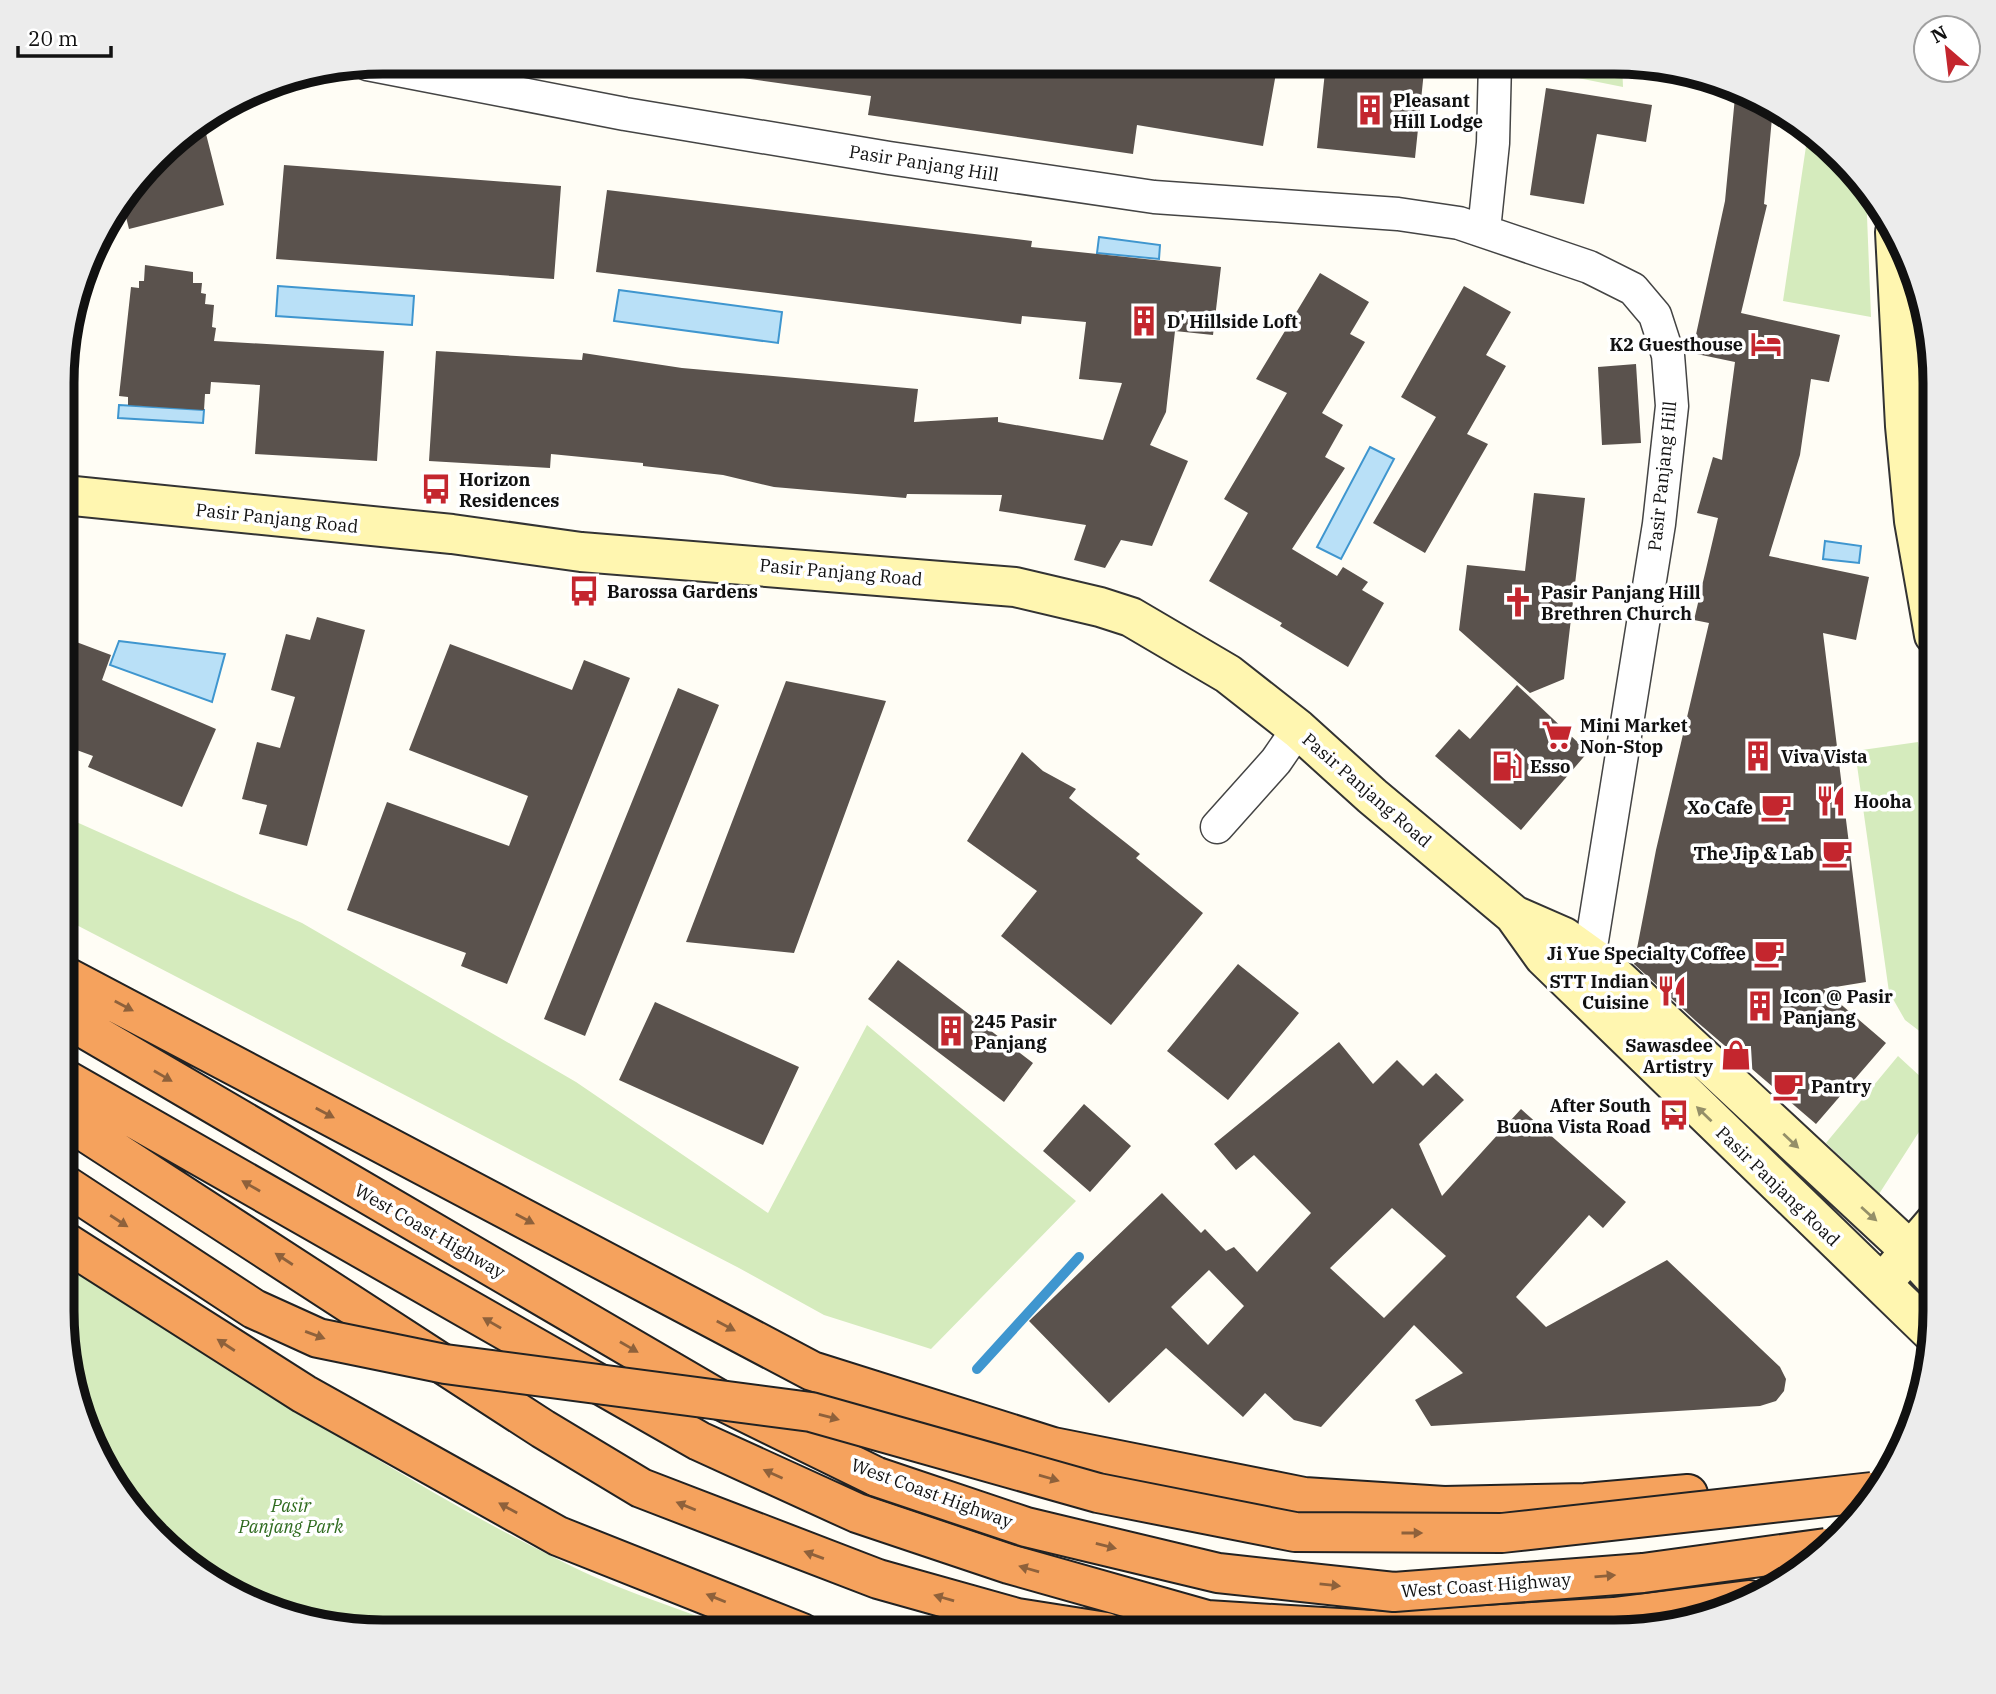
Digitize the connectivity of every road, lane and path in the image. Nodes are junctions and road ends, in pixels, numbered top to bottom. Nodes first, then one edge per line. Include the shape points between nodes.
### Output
1 (419, 74) edge
2 (1495, 74) edge
3 (1484, 230) junction
4 (1897, 259) edge
5 (74, 496) edge
6 (1923, 572) edge
7 (1298, 729) junction
8 (1217, 827) dead end
9 (1514, 915) junction
10 (1591, 956) junction
11 (74, 981) edge
12 (1583, 995) junction
13 (74, 1022) edge
14 (74, 1085) edge
15 (74, 1125) edge
16 (74, 1191) edge
17 (1923, 1236) edge
18 (74, 1248) edge
19 (1910, 1251) junction
20 (1923, 1266) edge
21 (1880, 1285) junction
22 (1922, 1324) edge
23 (1873, 1478) edge
24 (1863, 1493) edge
25 (1809, 1550) edge
26 (1710, 1605) edge
27 (769, 1620) edge
28 (1030, 1620) edge
29 (1207, 1620) edge
30 (1566, 1620) edge

1 - 3 street, Pasir Panjang Hill via 625,114 1154,197 1398,214
2 - 3 street
3 - 10 street, Pasir Panjang Hill via 1589,267 1633,289 1656,315 1668,355 1673,400 1659,524
4 - 6 main road via 1909,467
5 - 7 main road, Pasir Panjang Road via 452,534 581,552 1015,587 1131,617 1228,674
7 - 8 street
7 - 9 main road, Pasir Panjang Road
9 - 10 main road, Pasir Panjang Road via 1564,937
9 - 12 main road, Pasir Panjang Road via 1544,957
10 - 12 street, Pasir Panjang Hill
10 -> 19 main road, Pasir Panjang Road
11 -> 23 highway via 811,1371 1053,1447 1304,1497 1444,1506 1585,1503
21 -> 12 main road, Pasir Panjang Road
13 -> 25 highway, West Coast Highway, bridge via 720,1400 877,1477 1026,1527 1218,1573 1394,1592 1643,1573
29 -> 14 highway, bridge via 1009,1564 857,1513 699,1441
28 -> 15 highway via 878,1579 641,1488
16 -> 24 highway, bridge via 254,1309 318,1338 445,1364 811,1412 1098,1493 1295,1532 1502,1533
17 - 19 main road
27 -> 18 highway via 558,1536 304,1394
19 - 20 main road, Pasir Panjang Road
19 - 21 main road
21 - 22 main road, Pasir Panjang Road
26 -> 30 highway, bridge

